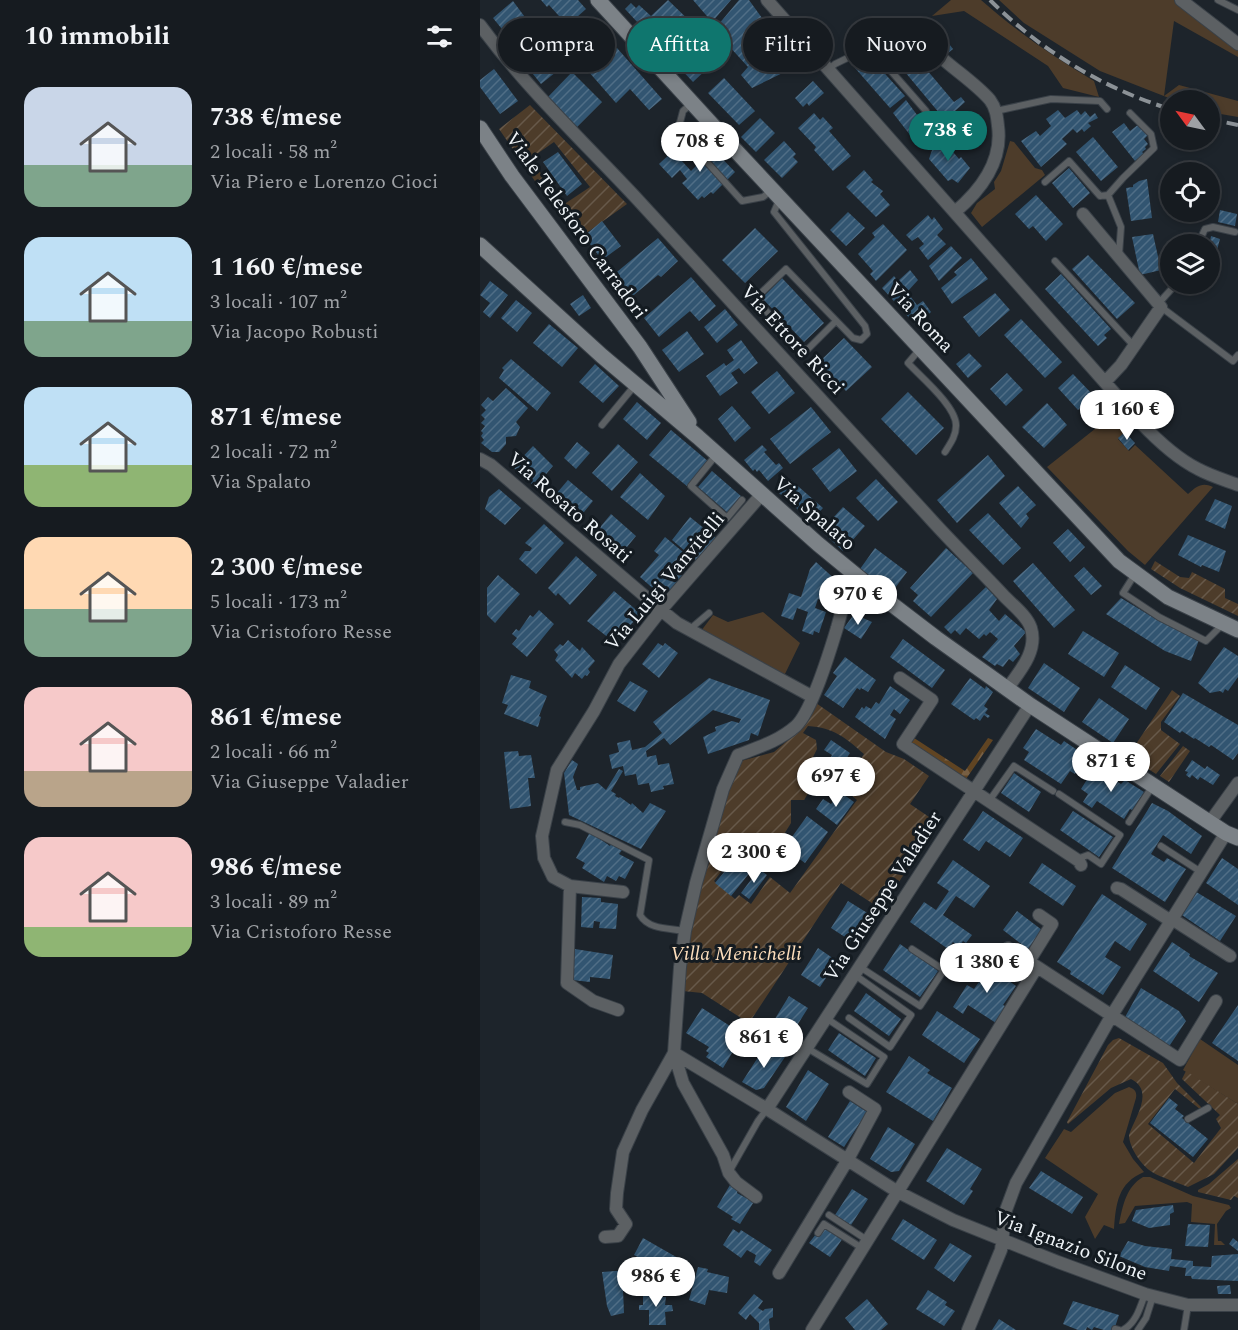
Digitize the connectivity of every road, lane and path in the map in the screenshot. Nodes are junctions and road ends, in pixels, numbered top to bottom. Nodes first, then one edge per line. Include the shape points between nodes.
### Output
1 (598, 0) edge
2 (767, 0) edge
3 (1181, 0) edge
4 (1218, 0) edge
5 (1238, 10) edge
6 (783, 18) edge
7 (480, 25) edge
8 (1238, 44) edge
9 (948, 63) edge
10 (833, 66) edge
11 (832, 72) edge
12 (692, 103) junction
13 (1107, 109) dead end
14 (926, 111) dead end
15 (996, 111) junction
16 (1131, 113) dead end
17 (480, 128) edge
18 (1045, 182) dead end
19 (777, 194) junction
20 (1108, 195) junction
21 (955, 212) junction
22 (1083, 214) dead end
23 (1235, 232) dead end
24 (1202, 234) edge
25 (480, 245) edge
26 (1119, 259) junction
27 (1055, 261) dead end
28 (1168, 294) edge
29 (1159, 306) junction
30 (836, 321) junction
31 (1134, 346) junction
32 (640, 347) junction
33 (921, 348) junction
34 (1236, 360) edge
35 (613, 365) junction
36 (660, 378) junction
37 (1106, 381) junction
38 (636, 384) junction
39 (648, 394) junction
40 (602, 425) dead end
41 (698, 437) junction
42 (945, 452) dead end
43 (718, 454) junction
44 (480, 459) edge
45 (1238, 485) edge
46 (762, 494) junction
47 (742, 500) dead end
48 (1135, 574) junction
49 (857, 577) junction
50 (660, 610) junction
51 (709, 613) dead end
52 (1222, 622) junction
53 (689, 630) junction
54 (1238, 630) edge
55 (900, 678) dead end
56 (1007, 689) junction
57 (813, 697) junction
58 (1030, 705) junction
59 (1238, 783) edge
60 (1153, 785) junction
61 (974, 791) junction
62 (989, 801) junction
63 (565, 822) dead end
64 (1129, 822) dead end
65 (1210, 822) junction
66 (1232, 836) edge
67 (1161, 846) dead end
68 (1080, 862) joint
69 (1201, 872) junction
70 (570, 886) junction
71 (1119, 887) dead end
72 (623, 892) dead end
73 (1039, 915) dead end
74 (1172, 920) junction
75 (685, 931) junction
76 (1008, 948) dead end
77 (912, 949) dead end
78 (1230, 956) dead end
79 (1033, 964) junction
80 (857, 971) junction
81 (1216, 1001) dead end
82 (618, 1010) dead end
83 (1112, 1015) junction
84 (826, 1018) junction
85 (849, 1018) dead end
86 (807, 1048) junction
87 (674, 1053) junction
88 (849, 1092) dead end
89 (1208, 1108) dead end
90 (767, 1109) junction
91 (1188, 1119) dead end
92 (847, 1161) junction
93 (729, 1173) junction
94 (898, 1192) junction
95 (756, 1197) dead end
96 (829, 1215) dead end
97 (818, 1233) dead end
98 (606, 1237) dead end
99 (1002, 1240) junction
100 (865, 1244) junction
101 (779, 1273) dead end
102 (1149, 1295) junction
103 (1188, 1305) junction
104 (1238, 1305) edge
105 (812, 1330) edge
106 (968, 1330) edge
107 (1119, 1330) edge
108 (1138, 1330) edge
109 (1184, 1330) edge

1 - 12 main road, Via Roma
2 - 6 street
3 - 8 street
4 - 5 lane
7 - 56 street, Via Ettore Ricci via 543,102 1019,611 1030,625 1033,644
9 - 15 street via 990,100
10 - 14 lane via 870,47
11 - 21 street
12 - 19 main road, Via Roma
12 - 19 lane via 683,111 678,130 742,201
13 - 15 lane via 1100,101 1051,99
15 - 21 street via 1000,136 997,159 988,176
16 - 20 lane via 1151,134 1154,148
17 - 32 main road, Viale Telesforo Carradori
18 - 20 lane via 1069,161 1100,196
19 - 30 lane via 774,212 865,326 867,334 861,340 853,338
19 - 33 main road, Via Roma
20 - 26 lane via 1121,227
21 - 37 street
22 - 26 street
23 - 24 lane via 1213,227
25 - 35 main road, Via Spalato
26 - 29 street
27 - 31 lane
28 - 29 lane
29 - 31 street
29 - 34 lane
30 - 30 lane via 786,269 760,294 760,304 800,349 808,349
31 - 37 street
32 - 35 main road, Viale Telesforo Carradori via 642,360 636,369 626,371
32 - 36 main road, Viale Telesforo Carradori
33 - 42 lane via 908,363 950,408 957,425
33 - 48 main road, Via Roma via 1064,504
35 - 38 main road, Via Spalato
36 - 39 main road via 649,380
36 - 41 main road, Viale Telesforo Carradori
37 - 45 street via 1159,441 1198,470
38 - 39 main road, Via Spalato
38 - 40 lane
39 - 41 main road, Via Spalato
41 - 43 main road, Via Spalato
43 - 46 main road, Via Spalato
43 - 47 lane via 692,486 727,518
44 - 50 street, Via Rosato Rosati
46 - 49 main road, Via Spalato
46 - 50 street, Via Luigi Vanvitelli
48 - 52 main road, Via Roma via 1168,597
48 - 52 lane via 1123,592 1160,617 1206,641
49 - 56 main road, Via Spalato
49 - 57 street via 849,589
50 - 53 street, Via Rosato Rosati
50 - 70 street, Via Luigi Vanvitelli via 619,664 557,770 542,836 544,858 553,877
51 - 53 lane
52 - 54 main road, Via Roma
53 - 57 street, Via Rosato Rosati
55 - 61 street via 932,700 903,744
56 - 58 main road, Via Spalato
57 - 75 street via 798,724 775,741 738,755 723,789
58 - 60 main road, Via Spalato
58 - 61 street, Via Giuseppe Valadier
59 - 65 street
60 - 64 lane
60 - 65 main road, Via Spalato
61 - 62 street
61 - 80 street, Via Giuseppe Valadier
62 - 68 street
62 - 68 lane via 1014,766 1120,835 1101,864 1088,855
63 - 75 lane via 580,825 649,860 640,915 650,925
65 - 66 main road, Via Spalato
66 - 69 street
67 - 69 lane
69 - 74 street
70 - 72 street
70 - 82 street via 567,983 593,1001
71 - 74 street
73 - 79 street via 1052,924
74 - 78 street
74 - 83 street
75 - 87 street
76 - 79 street
77 - 80 lane via 944,970 920,1006
79 - 83 street
79 - 94 street
80 - 84 street, Via Giuseppe Valadier
80 - 85 lane via 911,1015 890,1047
81 - 83 street via 1180,1060
83 - 99 street via 1016,1183 1006,1210
84 - 86 street, Via Giuseppe Valadier
84 - 86 lane via 884,1057 867,1084
86 - 90 street, Via Giuseppe Valadier
87 - 90 street, Via Ignazio Silone
87 - 93 street via 684,1083
87 - 98 street via 623,1152 616,1209 626,1224 618,1236
88 - 92 street via 875,1109
89 - 91 lane
90 - 92 street, Via Ignazio Silone
90 - 93 lane
92 - 94 street, Via Ignazio Silone
92 - 101 street
93 - 95 street
94 - 99 street, Via Ignazio Silone
94 - 100 street
96 - 100 lane
97 - 100 lane via 824,1224
99 - 102 street, Via Ignazio Silone
99 - 106 street
100 - 105 street
102 - 103 street, Via Ignazio Silone
102 - 107 lane via 1133,1322
102 - 108 lane via 1146,1318
103 - 104 street, Via Ignazio Silone
103 - 109 lane

